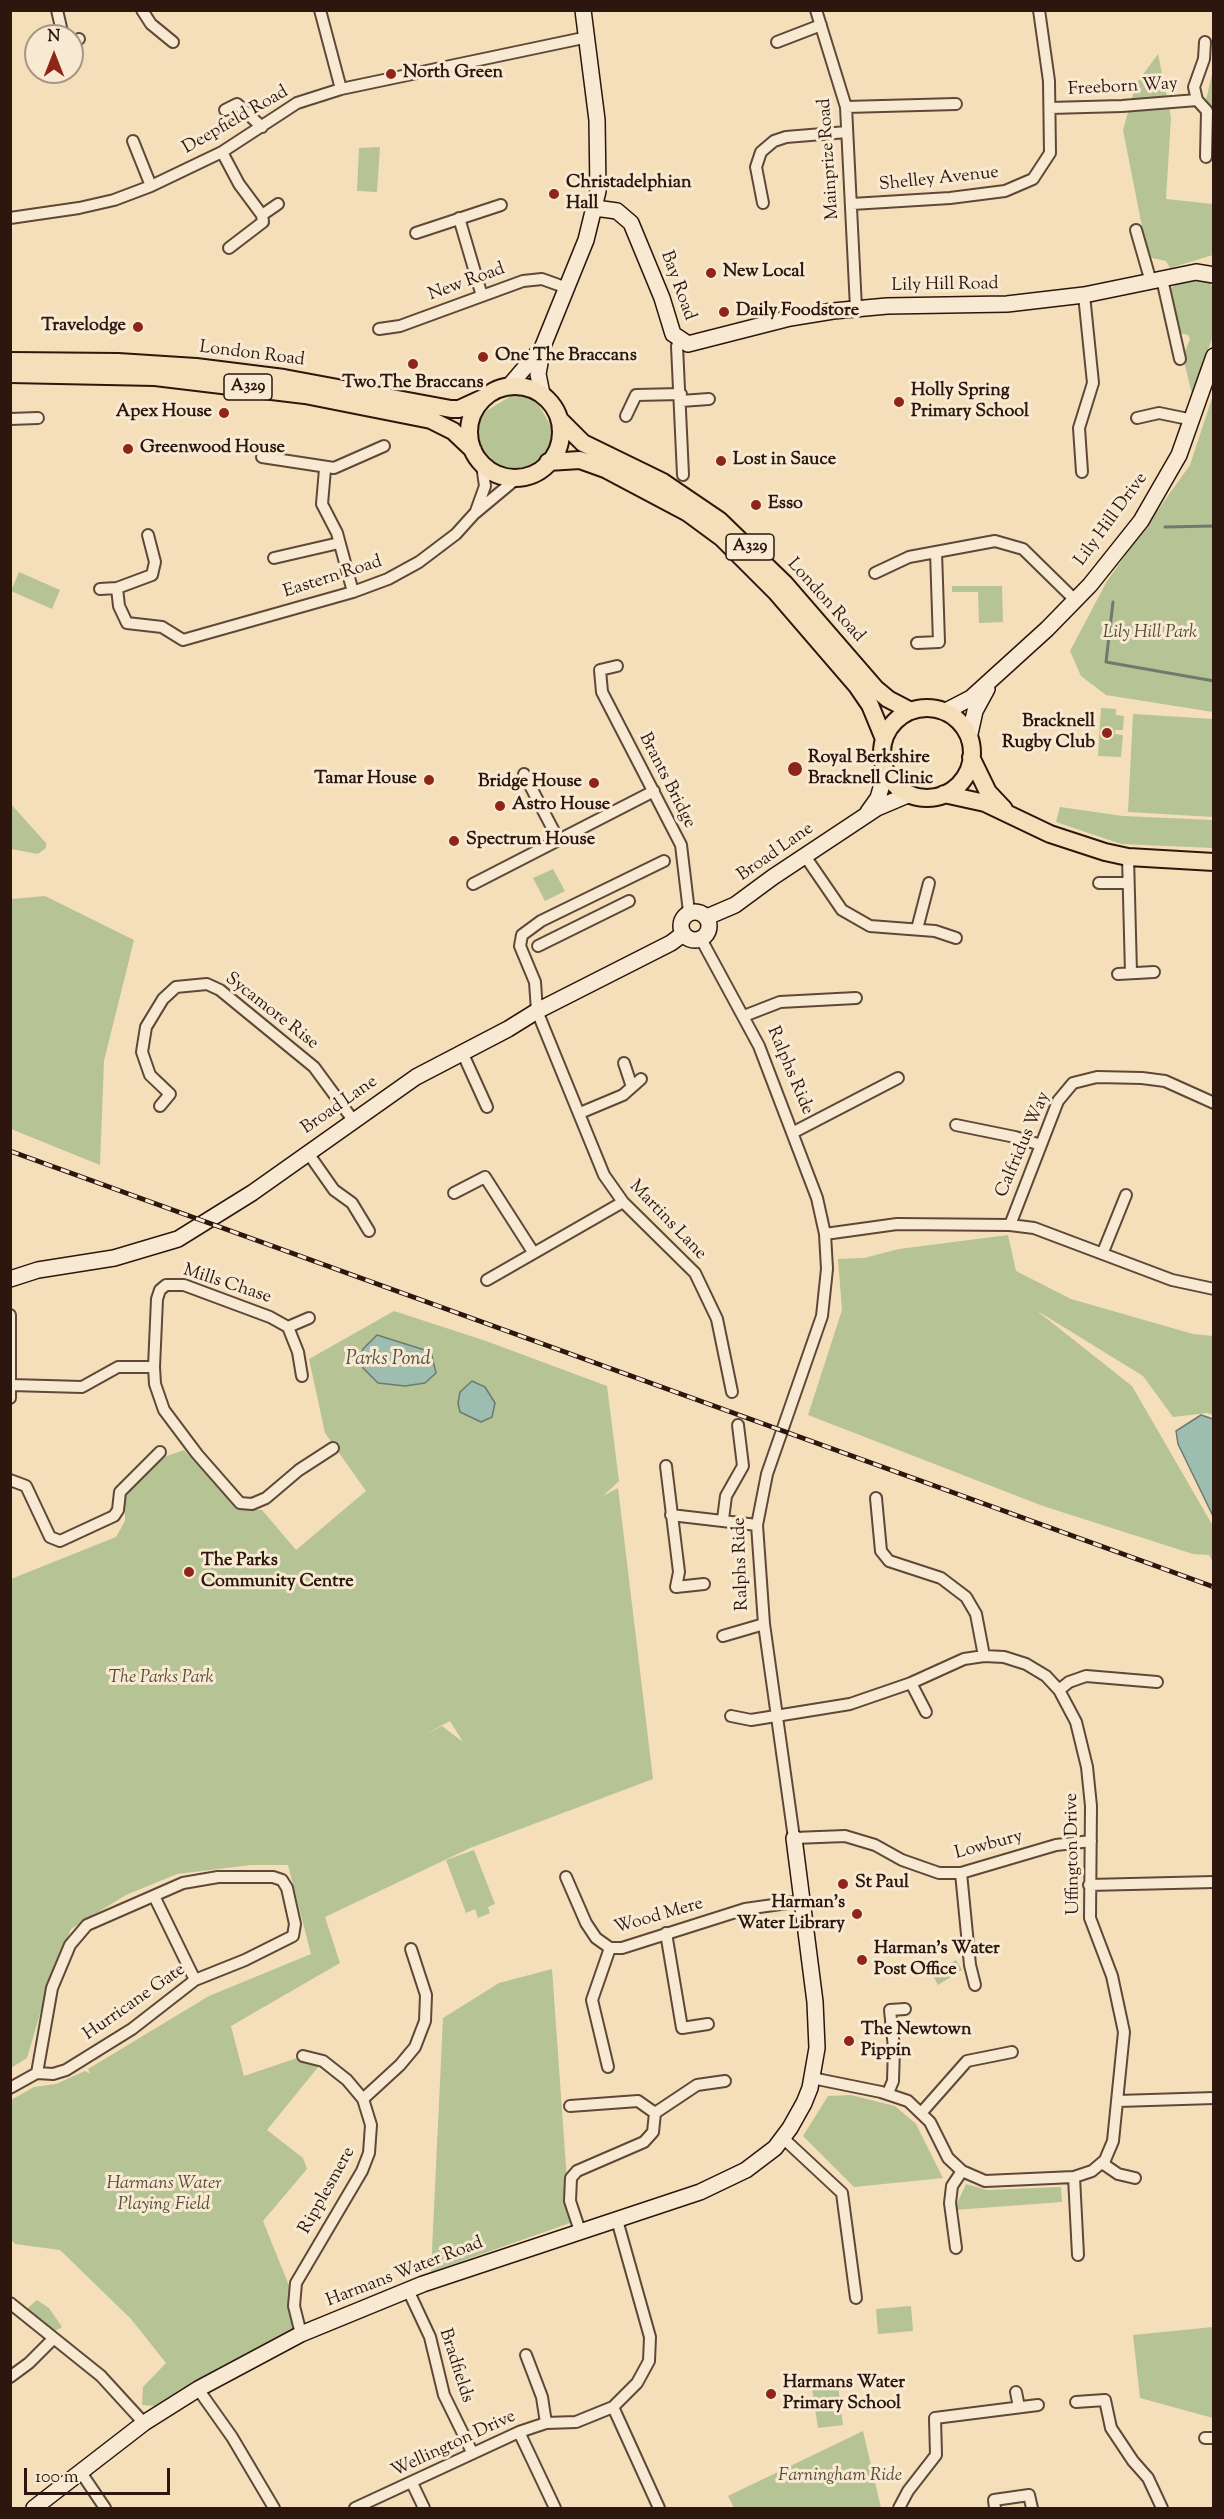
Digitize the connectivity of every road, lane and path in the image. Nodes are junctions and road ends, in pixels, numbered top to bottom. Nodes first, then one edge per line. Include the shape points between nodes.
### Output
1 (142, 10) edge
2 (320, 10) edge
3 (583, 10) edge
4 (816, 10) edge
5 (1039, 10) edge
6 (821, 25) junction
7 (588, 37) junction
8 (173, 42) dead end
9 (777, 42) dead end
10 (1205, 42) dead end
11 (341, 89) junction
12 (1197, 100) junction
13 (956, 104) dead end
14 (846, 107) junction
15 (1050, 108) junction
16 (225, 110) dead end
17 (262, 126) junction
18 (847, 132) junction
19 (133, 141) dead end
20 (222, 152) junction
21 (1206, 157) dead end
22 (151, 186) junction
23 (763, 203) dead end
24 (278, 204) dead end
25 (852, 204) junction
26 (501, 205) dead end
27 (595, 208) junction
28 (262, 215) junction
29 (10, 218) edge
30 (459, 218) junction
31 (1136, 230) dead end
32 (416, 233) dead end
33 (229, 248) dead end
34 (1214, 275) edge
35 (1157, 281) junction
36 (567, 288) junction
37 (482, 296) junction
38 (1084, 296) junction
39 (856, 308) junction
40 (379, 329) dead end
41 (679, 341) junction
42 (543, 346) junction
43 (1214, 356) edge
44 (1180, 359) dead end
45 (10, 361) edge
46 (10, 374) edge
47 (510, 385) junction
48 (542, 394) junction
49 (483, 398) junction
50 (681, 398) junction
51 (709, 399) dead end
52 (626, 416) dead end
53 (38, 418) dead end
54 (1137, 418) dead end
55 (10, 419) edge
56 (559, 420) junction
57 (1193, 420) junction
58 (384, 446) dead end
59 (262, 457) dead end
60 (478, 457) junction
61 (548, 462) junction
62 (325, 469) junction
63 (1082, 472) dead end
64 (683, 475) dead end
65 (516, 479) junction
66 (474, 514) junction
67 (148, 535) dead end
68 (339, 543) junction
69 (936, 552) junction
70 (274, 558) dead end
71 (875, 573) dead end
72 (117, 588) junction
73 (100, 589) dead end
74 (353, 592) junction
75 (1075, 600) junction
76 (918, 643) dead end
77 (617, 666) dead end
78 (996, 677) junction
79 (911, 711) junction
80 (944, 712) junction
81 (969, 738) junction
82 (884, 739) junction
83 (971, 757) junction
84 (886, 771) junction
85 (524, 774) dead end
86 (654, 791) junction
87 (910, 794) junction
88 (944, 795) junction
89 (865, 816) junction
90 (1011, 816) junction
91 (558, 839) junction
92 (805, 856) junction
93 (1128, 857) junction
94 (664, 861) dead end
95 (1214, 862) edge
96 (929, 883) dead end
97 (1099, 883) dead end
98 (1128, 883) junction
99 (473, 884) dead end
100 (629, 900) dead end
101 (570, 907) junction
102 (689, 912) junction
103 (707, 917) junction
104 (579, 926) junction
105 (917, 929) junction
106 (682, 934) junction
107 (956, 938) dead end
108 (701, 939) junction
109 (538, 946) dead end
110 (1154, 972) dead end
111 (1131, 973) junction
112 (1118, 974) dead end
113 (856, 998) dead end
114 (537, 1011) junction
115 (744, 1016) junction
116 (462, 1052) junction
117 (624, 1064) dead end
118 (898, 1078) dead end
119 (642, 1079) dead end
120 (632, 1087) junction
121 (1214, 1103) edge
122 (160, 1106) dead end
123 (488, 1107) dead end
124 (580, 1113) junction
125 (353, 1120) junction
126 (956, 1125) dead end
127 (794, 1132) junction
128 (1041, 1145) junction
129 (308, 1153) junction
130 (454, 1193) dead end
131 (1126, 1195) dead end
132 (623, 1202) junction
133 (1010, 1225) junction
134 (369, 1231) dead end
135 (825, 1234) junction
136 (533, 1252) junction
137 (1102, 1252) junction
138 (10, 1279) edge
139 (487, 1280) dead end
140 (1214, 1289) edge
141 (10, 1315) edge
142 (309, 1318) dead end
143 (288, 1327) junction
144 (11, 1344) edge
145 (154, 1367) junction
146 (302, 1376) dead end
147 (11, 1385) edge
148 (732, 1392) dead end
149 (10, 1398) edge
150 (738, 1425) dead end
151 (333, 1448) dead end
152 (160, 1452) dead end
153 (666, 1466) dead end
154 (10, 1480) edge
155 (876, 1498) dead end
156 (671, 1515) junction
157 (723, 1519) junction
158 (757, 1525) junction
159 (704, 1584) dead end
160 (764, 1624) junction
161 (723, 1636) dead end
162 (984, 1656) junction
163 (1157, 1682) dead end
164 (911, 1683) junction
165 (1059, 1690) junction
166 (926, 1712) dead end
167 (776, 1715) junction
168 (731, 1716) dead end
169 (794, 1838) junction
170 (1091, 1840) junction
171 (961, 1873) junction
172 (566, 1877) dead end
173 (1214, 1882) edge
174 (1089, 1885) junction
175 (154, 1896) junction
176 (802, 1901) junction
177 (666, 1933) junction
178 (610, 1948) junction
179 (411, 1949) dead end
180 (195, 1980) junction
181 (975, 1985) dead end
182 (905, 2009) dead end
183 (708, 2024) dead end
184 (1012, 2052) dead end
185 (303, 2056) dead end
186 (608, 2067) dead end
187 (37, 2073) junction
188 (812, 2078) junction
189 (725, 2081) dead end
190 (10, 2088) edge
191 (888, 2093) junction
192 (1214, 2098) edge
193 (363, 2099) junction
194 (1118, 2101) junction
195 (570, 2106) dead end
196 (800, 2110) joint
197 (922, 2112) junction
198 (655, 2113) junction
199 (783, 2138) junction
200 (1102, 2163) junction
201 (962, 2171) junction
202 (1074, 2177) junction
203 (1135, 2178) dead end
204 (617, 2220) junction
205 (580, 2231) junction
206 (956, 2248) dead end
207 (1078, 2255) dead end
208 (408, 2290) junction
209 (856, 2298) dead end
210 (10, 2303) edge
211 (301, 2334) junction
212 (53, 2339) junction
213 (526, 2355) dead end
214 (10, 2377) edge
215 (198, 2389) junction
216 (1016, 2392) dead end
217 (1076, 2403) dead end
218 (1038, 2405) dead end
219 (613, 2407) junction
220 (1019, 2407) junction
221 (144, 2423) junction
222 (546, 2423) junction
223 (519, 2432) junction
224 (472, 2452) junction
225 (80, 2470) junction
226 (1030, 2482) dead end
227 (412, 2483) junction
228 (1029, 2494) junction
229 (991, 2504) edge
230 (34, 2508) edge
231 (105, 2508) edge
232 (274, 2508) edge
233 (355, 2508) edge
234 (424, 2508) edge
235 (555, 2508) edge
236 (659, 2508) edge
237 (899, 2508) edge
238 (1032, 2508) edge
239 (1162, 2508) edge

1 - 8 street via 151,24
2 - 11 street
3 - 7 street
4 - 6 street, Mainprize Road
5 - 15 street, Shelley Avenue
6 - 9 street
6 - 14 street, Mainprize Road
7 - 11 street, Deepfield Road
7 - 27 street via 600,174
10 - 12 street, Freeborn Way via 1194,87
11 - 17 street, Deepfield Road via 297,103
12 - 15 street, Freeborn Way
12 - 21 street, Freeborn Way via 1207,111
13 - 14 street
14 - 18 street, Mainprize Road
15 - 25 street, Shelley Avenue via 1050,153 1034,179 994,192
16 - 17 street via 237,104
17 - 20 street, Deepfield Road
18 - 23 street via 774,141 761,152 756,167
18 - 25 street, Mainprize Road
19 - 22 street
20 - 22 street, Deepfield Road
20 - 28 street
22 - 29 street, Deepfield Road via 79,208
24 - 28 street
25 - 39 street, Mainprize Road
26 - 30 street
27 - 36 street
27 - 41 street, Bay Road via 617,211 631,223 671,330
28 - 33 street via 263,222
30 - 32 street
30 - 37 street
31 - 35 street
34 - 35 street, Lily Hill Road via 1196,272
35 - 38 street, Lily Hill Road
35 - 44 street
36 - 37 street, New Road via 532,279
36 - 42 street
37 - 40 street, New Road via 400,326
38 - 39 street, Lily Hill Road via 1007,304
38 - 63 street via 1093,382 1079,428
39 - 41 street, Lily Hill Road via 790,318 694,344
41 - 50 street, Bay Road
42 - 47 street
42 - 48 street via 538,374
43 - 57 street, Lily Hill Drive
45 - 49 main road, London Road / A329 via 118,362 207,369 284,378 451,409
46 - 60 main road, London Road / A329 via 154,377 305,394 431,420 453,431
47 - 48 main road
47 - 49 main road, A329
48 - 56 main road, A329
49 - 60 main road via 470,420 469,433
50 - 51 street
50 - 52 street via 636,395
50 - 64 street, Bay Road
53 - 55 street
54 - 57 street via 1159,412
56 - 61 main road via 560,438
56 - 79 main road, London Road / A329 via 583,442 663,482 719,520 785,584 876,689
57 - 75 street, Lily Hill Drive via 1170,473 1141,521
58 - 62 street
59 - 62 street
60 - 65 main road, A329 via 497,476
60 - 66 street, Eastern Road via 485,486
61 - 65 main road, A329
61 - 82 main road, London Road / A329 via 580,460 605,469 688,513 722,538 776,592 857,686
62 - 68 street via 322,504
65 - 66 street, Eastern Road
66 - 74 street, Eastern Road via 456,534 418,562
67 - 72 street via 154,573
68 - 70 street
68 - 74 street
69 - 71 street via 909,557
69 - 75 street via 995,541 1023,549
69 - 76 street via 939,642
72 - 73 street
72 - 74 street, Eastern Road via 119,606 127,623 162,627 183,640
75 - 78 street, Lily Hill Drive
77 - 86 street, Brants Bridge via 600,670 602,692
78 - 80 street, Lily Hill Drive via 971,698
78 - 81 street, Lily Hill Drive via 979,701
79 - 80 main road, A329
79 - 82 main road via 893,723
80 - 81 main road via 961,724
81 - 83 main road
82 - 84 main road, A329 via 882,757
83 - 88 main road via 963,781
83 - 90 main road via 993,799
84 - 87 main road via 892,782
84 - 89 street, Broad Lane via 878,798
85 - 91 street
86 - 91 street
86 - 102 street, Brants Bridge via 681,845
87 - 88 main road
87 - 89 street, Broad Lane
88 - 90 main road via 985,803
89 - 92 street, Broad Lane
90 - 93 main road via 1056,837
91 - 99 street
92 - 103 street, Broad Lane via 735,905
92 - 105 street via 842,910 870,926
93 - 95 main road
93 - 98 street
94 - 101 street via 628,884
96 - 105 street
97 - 98 street
98 - 111 street
100 - 104 street
101 - 104 street
101 - 114 street, Martins Lane via 522,934 520,946 535,982
102 - 103 street
102 - 106 street via 681,921
103 - 108 street via 709,927
104 - 109 street
105 - 107 street
106 - 108 street via 689,939
106 - 114 street, Broad Lane
108 - 115 street, Ralphs Ride
110 - 111 street
111 - 112 street
113 - 115 street via 780,1002
114 - 116 street, Broad Lane
114 - 124 street, Martins Lane
115 - 127 street, Ralphs Ride
116 - 123 street
116 - 125 street, Broad Lane via 416,1077
117 - 120 street
118 - 127 street
119 - 120 street
120 - 124 street via 623,1095
121 - 128 street, Calfridus Way via 1165,1081 1084,1080 1073,1083 1058,1101
122 - 125 street, Sycamore Rise via 170,1094 150,1075 142,1052 146,1027 163,999 176,987 207,984 220,990 314,1067
124 - 132 street, Martins Lane via 604,1175
125 - 129 street, Broad Lane
126 - 128 street
127 - 135 street, Ralphs Ride
128 - 133 street, Calfridus Way
129 - 134 street via 334,1190 351,1203
129 - 138 street, Broad Lane via 178,1239 114,1258 38,1270
130 - 136 street via 485,1177
131 - 137 street
132 - 136 street
132 - 148 street, Martins Lane via 695,1273 717,1319
133 - 135 street, Calfridus Way via 897,1224
133 - 137 street, Calfridus Way via 1034,1228
135 - 158 street, Ralphs Ride via 827,1269 822,1316 767,1474
136 - 139 street
137 - 140 street, Calfridus Way via 1172,1280
141 - 144 street
142 - 143 street
143 - 145 street, Mills Chase via 184,1285 166,1285 157,1299
143 - 146 street
144 - 147 street
145 - 147 street via 118,1367 82,1387
145 - 151 street via 164,1410 240,1503 252,1504 266,1498
147 - 149 street
150 - 157 street via 743,1466 726,1496
152 - 154 street via 120,1492 114,1516 60,1541 50,1537 26,1486
153 - 156 street
155 - 162 street via 881,1551 905,1568 941,1578 966,1597 976,1614
156 - 157 street
156 - 159 street via 678,1572 676,1587
157 - 158 street
158 - 160 street, Ralphs Ride
160 - 161 street
160 - 167 street, Ralphs Ride
162 - 164 street, Uffington Drive via 954,1663
162 - 165 street, Uffington Drive via 1026,1664
163 - 165 street via 1086,1676
164 - 166 street
164 - 167 street, Uffington Drive via 850,1704
165 - 170 street, Uffington Drive via 1076,1722 1087,1767
167 - 168 street, Uffington Drive via 751,1720
167 - 169 street, Ralphs Ride
169 - 171 street, Lowbury via 845,1836 875,1845 922,1869
169 - 176 street, Ralphs Ride
170 - 171 street, Lowbury via 1056,1845
170 - 174 street, Uffington Drive
171 - 181 street
172 - 178 street, Wood Mere via 586,1923 596,1938
173 - 174 street
174 - 194 street, Uffington Drive via 1090,1918 1112,1976 1124,2032
175 - 180 street
175 - 180 street, Hurricane Gate via 183,1883 218,1877 273,1877 282,1880 287,1888 295,1924 293,1936
175 - 187 street, Hurricane Gate via 87,1926 70,1945 52,1988
176 - 177 street, Wood Mere via 745,1909
176 - 188 street, Ralphs Ride via 817,2028
177 - 178 street, Wood Mere via 622,1948
177 - 183 street via 682,2028
178 - 186 street via 592,2000
179 - 193 street via 426,1995 425,2022 415,2047
180 - 187 street, Hurricane Gate via 132,2029 66,2070
182 - 191 street via 890,2010 894,2048 893,2081
184 - 197 street via 967,2061
185 - 193 street, Ripplesmere via 330,2065
187 - 190 street, Hurricane Gate
188 - 191 street
188 - 196 street, Ralphs Ride
189 - 198 street via 697,2085
191 - 197 street
192 - 194 street
193 - 211 street, Ripplesmere via 371,2125 369,2153 296,2283 294,2306
194 - 200 street, Uffington Drive via 1113,2141
195 - 198 street via 638,2101
196 - 199 street, Harmans Water Road
197 - 201 street via 948,2158
198 - 205 street via 653,2132 644,2142 577,2171 571,2178 570,2201
199 - 204 street, Harmans Water Road via 764,2157 731,2178
199 - 209 street via 842,2193
200 - 202 street
200 - 203 street via 1118,2174
201 - 202 street via 985,2181
201 - 206 street via 952,2186 950,2203
202 - 207 street
204 - 205 street, Harmans Water Road
204 - 219 street, Wellington Drive via 650,2337 649,2361 638,2383
205 - 208 street, Harmans Water Road
208 - 211 street, Harmans Water Road
208 - 224 street, Bradfields via 430,2337 444,2395
210 - 212 street
211 - 215 street, Harmans Water Road
212 - 214 street
212 - 221 street via 101,2376
213 - 222 street via 542,2397
215 - 221 street, Harmans Water Road
215 - 232 street
216 - 220 street
217 - 239 street via 1105,2400 1111,2428 1148,2478
218 - 220 street
219 - 222 street, Wellington Drive via 576,2422
219 - 236 street
220 - 237 street via 935,2418 936,2456
221 - 225 street, Harmans Water Road
222 - 223 street, Wellington Drive
223 - 224 street, Wellington Drive
223 - 235 street
224 - 227 street, Wellington Drive
225 - 230 street, Harmans Water Road
225 - 231 street
226 - 228 street
227 - 233 street, Wellington Drive
227 - 234 street
228 - 229 street
228 - 238 street

